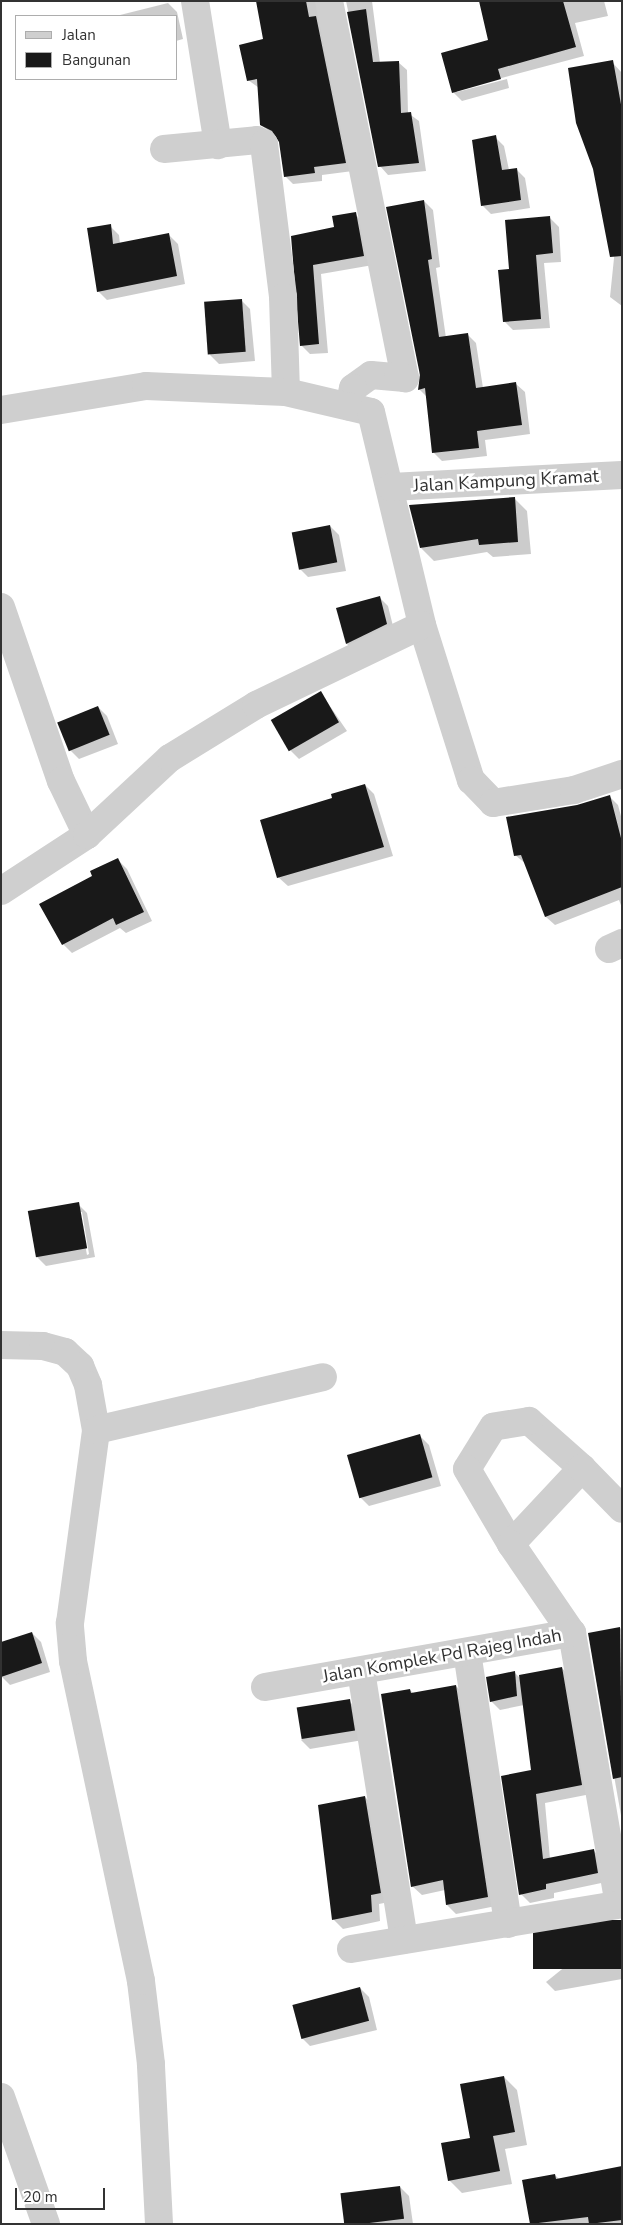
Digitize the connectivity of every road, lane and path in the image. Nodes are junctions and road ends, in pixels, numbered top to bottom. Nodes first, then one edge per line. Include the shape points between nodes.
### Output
1 (195, 1) edge
2 (329, 1) edge
3 (218, 145) junction
4 (164, 149) dead end
5 (286, 392) junction
6 (349, 407) junction
7 (1, 410) edge
8 (622, 475) edge
9 (391, 486) junction
10 (1, 607) edge
11 (422, 625) junction
12 (622, 774) edge
13 (87, 835) junction
14 (1, 891) edge
15 (1, 1344) edge
16 (323, 1377) dead end
17 (96, 1430) junction
18 (582, 1468) junction
19 (622, 1510) edge
20 (511, 1544) junction
21 (572, 1633) junction
22 (467, 1652) junction
23 (361, 1671) junction
24 (265, 1687) dead end
25 (620, 1904) edge
26 (508, 1924) junction
27 (404, 1940) junction
28 (351, 1949) dead end
29 (1, 2097) edge
30 (46, 2224) edge
31 (159, 2224) edge

1 - 3 street
2 - 6 street via 405,378 371,375 353,388
3 - 4 street
3 - 5 street via 257,140 266,148 283,297
5 - 6 street
5 - 7 street via 146,386
6 - 9 street via 371,412
8 - 9 street, Jalan Kampung Kramat
9 - 11 street
10 - 13 street via 61,781
11 - 12 street via 472,780 494,803 574,790
11 - 13 street via 256,705 170,758
13 - 14 street
15 - 17 street via 43,1346 65,1352 80,1366 88,1385
16 - 17 street
17 - 31 street via 70,1623 73,1661 141,1981 152,2064
18 - 19 street, Jalan Komplek Pd Rajeg Indah
18 - 20 street
18 - 20 street, Jalan Komplek Pd Rajeg Indah via 529,1421 493,1427 468,1469
20 - 21 street, Jalan Komplek Pd Rajeg Indah
21 - 22 street, Jalan Komplek Pd Rajeg Indah
21 - 25 street
22 - 23 street, Jalan Komplek Pd Rajeg Indah
22 - 26 street
23 - 24 street, Jalan Komplek Pd Rajeg Indah
23 - 27 street
25 - 26 street
26 - 27 street
27 - 28 street
29 - 30 street

